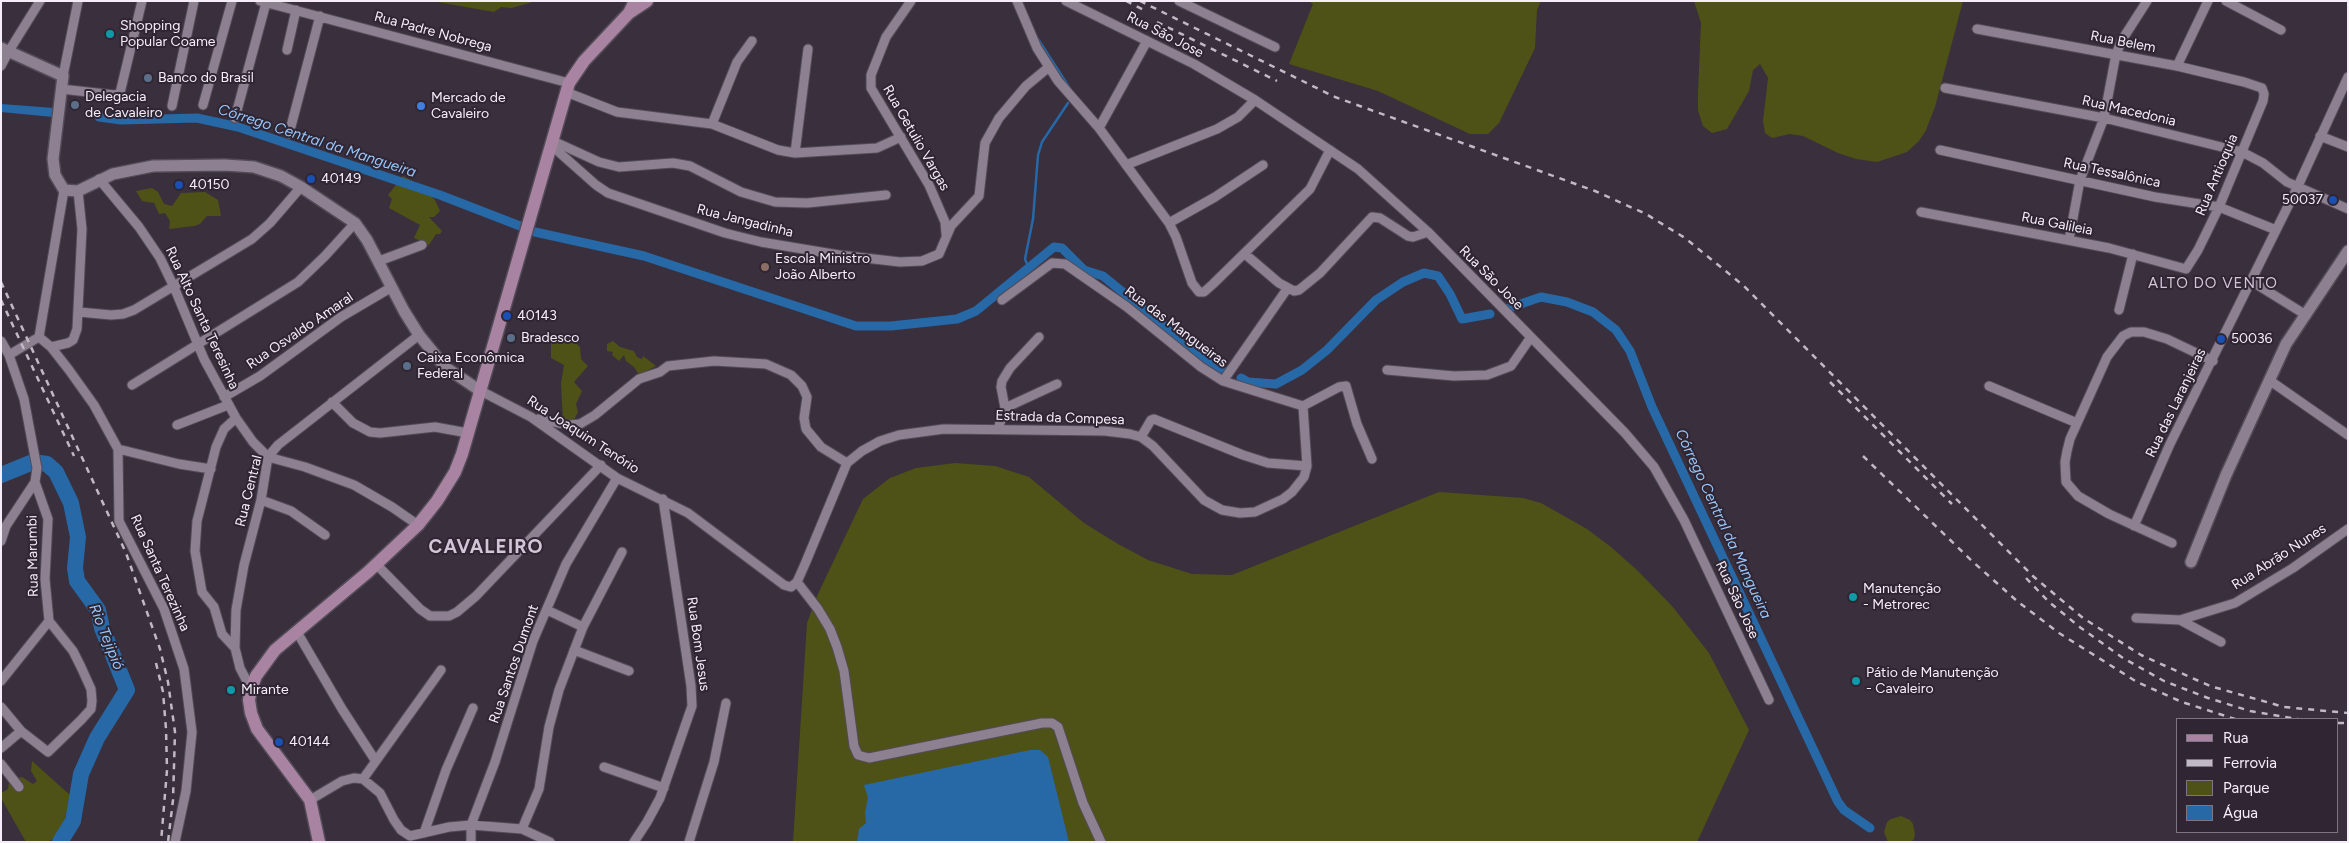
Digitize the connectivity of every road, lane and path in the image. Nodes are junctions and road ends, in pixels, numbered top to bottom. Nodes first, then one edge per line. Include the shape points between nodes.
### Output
1 (40, 1) edge
2 (142, 1) edge
3 (194, 1) edge
4 (232, 1) edge
5 (635, 1) edge
6 (647, 1) edge
7 (911, 1) edge
8 (1016, 1) edge
9 (1066, 1) edge
10 (1179, 1) edge
11 (2147, 1) edge
12 (2208, 1) edge
13 (2226, 1) edge
14 (78, 2) edge
15 (263, 2) edge
16 (296, 10) junction
17 (629, 14) junction
18 (320, 16) junction
19 (1977, 29) dead end
20 (2281, 30) dead end
21 (752, 41) dead end
22 (1147, 41) junction
23 (1275, 47) dead end
24 (5, 49) edge
25 (808, 49) dead end
26 (287, 50) dead end
27 (2116, 54) junction
28 (1, 66) edge
29 (2177, 66) junction
30 (1049, 67) junction
31 (63, 76) junction
32 (2348, 77) edge
33 (567, 88) junction
34 (1945, 88) dead end
35 (2262, 88) joint
36 (62, 89) junction
37 (1255, 100) junction
38 (203, 105) dead end
39 (172, 106) dead end
40 (235, 118) dead end
41 (2104, 118) junction
42 (712, 124) junction
43 (1098, 128) junction
44 (289, 134) dead end
45 (2320, 136) junction
46 (901, 137) junction
47 (553, 144) junction
48 (2348, 147) edge
49 (1330, 150) junction
50 (1940, 150) dead end
51 (2242, 152) junction
52 (795, 153) junction
53 (1126, 165) junction
54 (1263, 165) dead end
55 (100, 179) junction
56 (2080, 180) junction
57 (2298, 186) junction
58 (302, 187) junction
59 (64, 190) junction
60 (78, 191) junction
61 (886, 195) dead end
62 (2219, 207) junction
63 (2348, 209) edge
64 (1920, 212) dead end
65 (354, 223) junction
66 (1169, 223) junction
67 (2276, 230) junction
68 (1428, 232) junction
69 (946, 240) junction
70 (2069, 240) junction
71 (422, 245) dead end
72 (2348, 251) edge
73 (1245, 254) junction
74 (2133, 254) junction
75 (379, 261) junction
76 (2186, 269) joint
77 (2250, 281) junction
78 (174, 287) junction
79 (392, 288) junction
80 (1287, 289) junction
81 (1002, 300) dead end
82 (2119, 310) dead end
83 (79, 312) junction
84 (2306, 315) junction
85 (419, 335) junction
86 (39, 337) junction
87 (1040, 337) dead end
88 (1531, 337) junction
89 (1, 341) edge
90 (198, 343) junction
91 (51, 348) junction
92 (9, 356) junction
93 (2213, 361) junction
94 (1387, 370) dead end
95 (2269, 380) junction
96 (1223, 381) junction
97 (1057, 384) dead end
98 (132, 385) dead end
99 (1989, 386) dead end
100 (479, 390) junction
101 (226, 401) junction
102 (332, 402) junction
103 (1303, 406) junction
104 (1005, 408) junction
105 (236, 418) junction
106 (531, 418) junction
107 (2077, 423) junction
108 (177, 425) dead end
109 (998, 429) junction
110 (468, 432) junction
111 (2348, 435) edge
112 (1142, 437) junction
113 (118, 449) junction
114 (268, 457) junction
115 (1372, 459) dead end
116 (847, 463) junction
117 (602, 465) junction
118 (1307, 466) junction
119 (211, 469) junction
120 (617, 478) junction
121 (35, 482) junction
122 (663, 499) junction
123 (261, 500) junction
124 (4, 525) edge
125 (418, 525) junction
126 (2134, 526) junction
127 (2348, 529) edge
128 (326, 535) dead end
129 (1, 541) edge
130 (2172, 544) dead end
131 (622, 552) dead end
132 (2191, 562) dead end
133 (376, 564) junction
134 (794, 585) junction
135 (547, 610) junction
136 (2136, 618) dead end
137 (2180, 620) junction
138 (49, 621) junction
139 (584, 627) junction
140 (297, 632) junction
141 (2221, 642) dead end
142 (235, 648) junction
143 (574, 650) junction
144 (441, 670) dead end
145 (629, 671) dead end
146 (1, 680) edge
147 (251, 689) junction
148 (1769, 700) dead end
149 (726, 703) dead end
150 (1, 707) edge
151 (474, 708) dead end
152 (21, 731) junction
153 (1, 748) edge
154 (375, 760) junction
155 (1, 764) edge
156 (604, 767) dead end
157 (363, 779) junction
158 (19, 787) dead end
159 (664, 788) junction
160 (310, 800) junction
161 (471, 826) junction
162 (522, 829) junction
163 (424, 833) junction
164 (175, 842) edge
165 (320, 842) edge
166 (471, 842) edge
167 (550, 842) edge
168 (634, 842) edge
169 (689, 842) edge
170 (1101, 842) edge

1 - 24 street
2 - 36 street via 120,94
3 - 39 street
4 - 38 street
5 - 17 main road
6 - 17 main road
7 - 46 street, Rua Getulio Vargas via 886,37 870,82
8 - 30 street
9 - 22 street, Rua São Jose
10 - 23 street
11 - 27 street
12 - 29 street
13 - 20 street
14 - 31 street
15 - 16 street, Rua Padre Nobrega
15 - 40 street
16 - 18 street, Rua Padre Nobrega
16 - 26 street
17 - 33 main road via 584,61
18 - 33 street, Rua Padre Nobrega
18 - 44 street
19 - 27 street, Rua Belem
21 - 42 street via 737,62
22 - 37 street, Rua São Jose
22 - 43 street
24 - 28 street
24 - 31 street
25 - 52 street
27 - 29 street, Rua Belem
27 - 41 street
29 - 35 street, Rua Belem
30 - 43 street
30 - 69 street, Rua Jangadinha via 1012,102 990,133 983,153 981,189 957,218
31 - 36 street
32 - 45 street, Rua das Laranjeiras
33 - 42 street, Rua Padre Nobrega via 616,112
33 - 47 main road
34 - 41 street, Rua Macedonia
35 - 51 street, Rua Antioquia via 2263,101
36 - 59 street via 53,159 55,175
37 - 49 street, Rua São Jose
37 - 53 street via 1238,117 1217,129
41 - 51 street, Rua Macedonia
41 - 56 street
42 - 52 street, Rua Padre Nobrega via 778,150
43 - 53 street
45 - 48 street
45 - 57 street, Rua das Laranjeiras
46 - 52 street, Rua Padre Nobrega via 877,148
46 - 69 street, Rua Getulio Vargas via 937,201 945,222
47 - 61 street via 619,167 673,163 690,166 741,192 775,202 807,203
47 - 69 street, Rua Jangadinha via 608,193 670,216 752,240 900,262 934,257
47 - 100 main road
49 - 68 street, Rua São Jose via 1382,189
49 - 73 street via 1310,188
50 - 56 street, Rua Tessalônica
51 - 57 street, Rua Macedonia via 2263,162 2280,178
51 - 62 street, Rua Antioquia
53 - 66 street
54 - 66 street
55 - 58 street, Rua Joaquim Tenório via 130,169 153,166 225,164 281,176
55 - 60 street, Rua Joaquim Tenório
55 - 78 street, Rua Alto Santa Teresinha via 150,241
56 - 62 street, Rua Tessalônica
56 - 70 street
57 - 63 street, Rua Macedonia
57 - 67 street, Rua das Laranjeiras
58 - 65 street, Rua Joaquim Tenório
58 - 78 street via 252,239
59 - 60 street
59 - 86 street
60 - 83 street via 82,229
62 - 67 street, Rua Tessalônica
62 - 76 street, Rua Antioquia
64 - 70 street, Rua Galileia
65 - 75 street, Rua Joaquim Tenório
65 - 90 street via 298,282
66 - 73 street via 1192,283 1201,292
67 - 77 street, Rua das Laranjeiras
68 - 80 street via 1408,236 1380,218 1372,217 1306,286 1299,290
68 - 88 street, Rua São Jose
70 - 74 street, Rua Galileia
71 - 75 street
72 - 84 street
73 - 80 street
74 - 76 street, Rua Galileia
74 - 82 street
75 - 79 street, Rua Joaquim Tenório
77 - 84 street
77 - 93 street, Rua das Laranjeiras
78 - 83 street via 123,314
78 - 90 street, Rua Alto Santa Teresinha
79 - 85 street, Rua Joaquim Tenório
79 - 101 street, Rua Osvaldo Amaral via 333,322
80 - 96 street
81 - 96 street, Rua das Mangueiras via 1052,263 1065,264
83 - 91 street via 73,340
84 - 95 street via 2290,338
85 - 100 street, Rua Joaquim Tenório via 445,367
85 - 102 street, Rua Central
86 - 91 street, Rua Santa Terezinha
86 - 92 street
87 - 104 street via 1010,368 1002,382
88 - 94 street via 1511,366 1487,376
88 - 148 street, Rua São Jose via 1654,467 1684,520
89 - 92 street, Rua Marumbi
90 - 98 street
90 - 101 street, Rua Alto Santa Teresinha
91 - 113 street, Rua Santa Terezinha via 94,405
92 - 121 street, Rua Marumbi via 24,399 37,468
93 - 107 street via 2166,339 2144,332 2131,332 2123,336 2107,357
93 - 126 street, Rua das Laranjeiras via 2170,444
95 - 111 street
95 - 132 street
96 - 103 street, Rua das Mangueiras
97 - 104 street
99 - 107 street
100 - 106 street, Rua Joaquim Tenório
100 - 110 main road
101 - 105 street, Rua Alto Santa Teresinha
101 - 108 street, Rua Osvaldo Amaral
102 - 110 street via 353,423 370,432 435,428
102 - 114 street, Rua Central via 278,445
103 - 115 street via 1339,386 1346,386
103 - 118 street
104 - 109 street
105 - 114 street, Rua Alto Santa Teresinha
105 - 119 street via 219,437
106 - 116 street via 580,424 639,379 668,366 714,361 766,364 791,375 802,386 807,397 806,429 822,447
106 - 117 street, Rua Joaquim Tenório
107 - 126 street via 2067,451 2065,474 2070,489
109 - 112 street, Estrada da Compesa via 1105,431
109 - 116 street, Estrada da Compesa via 944,429 899,435 862,450
110 - 125 main road via 455,472
112 - 118 street via 1154,419 1252,458 1286,466
112 - 118 street, Estrada da Compesa via 1204,500 1222,510 1256,512 1268,508 1292,492
113 - 119 street
113 - 164 street, Rua Santa Terezinha via 119,521 164,609 184,669 189,700 190,760
114 - 123 street, Rua Central
114 - 125 street via 354,485
116 - 134 street, Estrada da Compesa
117 - 120 street, Rua Joaquim Tenório
117 - 133 street via 476,596 449,616 430,616 420,609
119 - 142 street via 197,521 195,550 198,576 202,592 214,607 222,634
120 - 122 street, Rua Joaquim Tenório
120 - 135 street, Rua Santos Dumont via 566,564
121 - 124 street
121 - 138 street, Rua Marumbi via 48,518 45,579
122 - 134 street, Rua Joaquim Tenório via 701,521 784,585
122 - 159 street, Rua Bom Jesus via 692,697 690,715
123 - 128 street via 291,511
123 - 142 street, Rua Central via 239,588
124 - 129 street
125 - 133 main road
126 - 130 street
127 - 137 street, Rua Abrão Nunes via 2250,595
131 - 139 street
133 - 140 main road
134 - 170 street via 818,609 837,647 858,755 869,758 1052,723 1058,728
135 - 139 street
135 - 161 street, Rua Santos Dumont via 533,641
136 - 137 street, Rua Abrão Nunes
137 - 141 street
138 - 146 street
138 - 152 street via 81,666 91,689 91,709 48,752
139 - 143 street
140 - 147 main road via 275,650
140 - 154 street
142 - 147 street, Rua Central via 240,668
143 - 145 street
143 - 162 street via 554,708 539,789
144 - 154 street
147 - 160 main road via 251,713 258,729
149 - 169 street via 714,762
150 - 152 street
151 - 163 street via 446,770
152 - 153 street
154 - 157 street
155 - 158 street
156 - 159 street
157 - 160 street via 342,781
157 - 163 street via 380,793 401,830 410,836
159 - 168 street, Rua Bom Jesus
160 - 165 main road
161 - 162 street
161 - 163 street
161 - 166 street, Rua Santos Dumont
162 - 167 street

